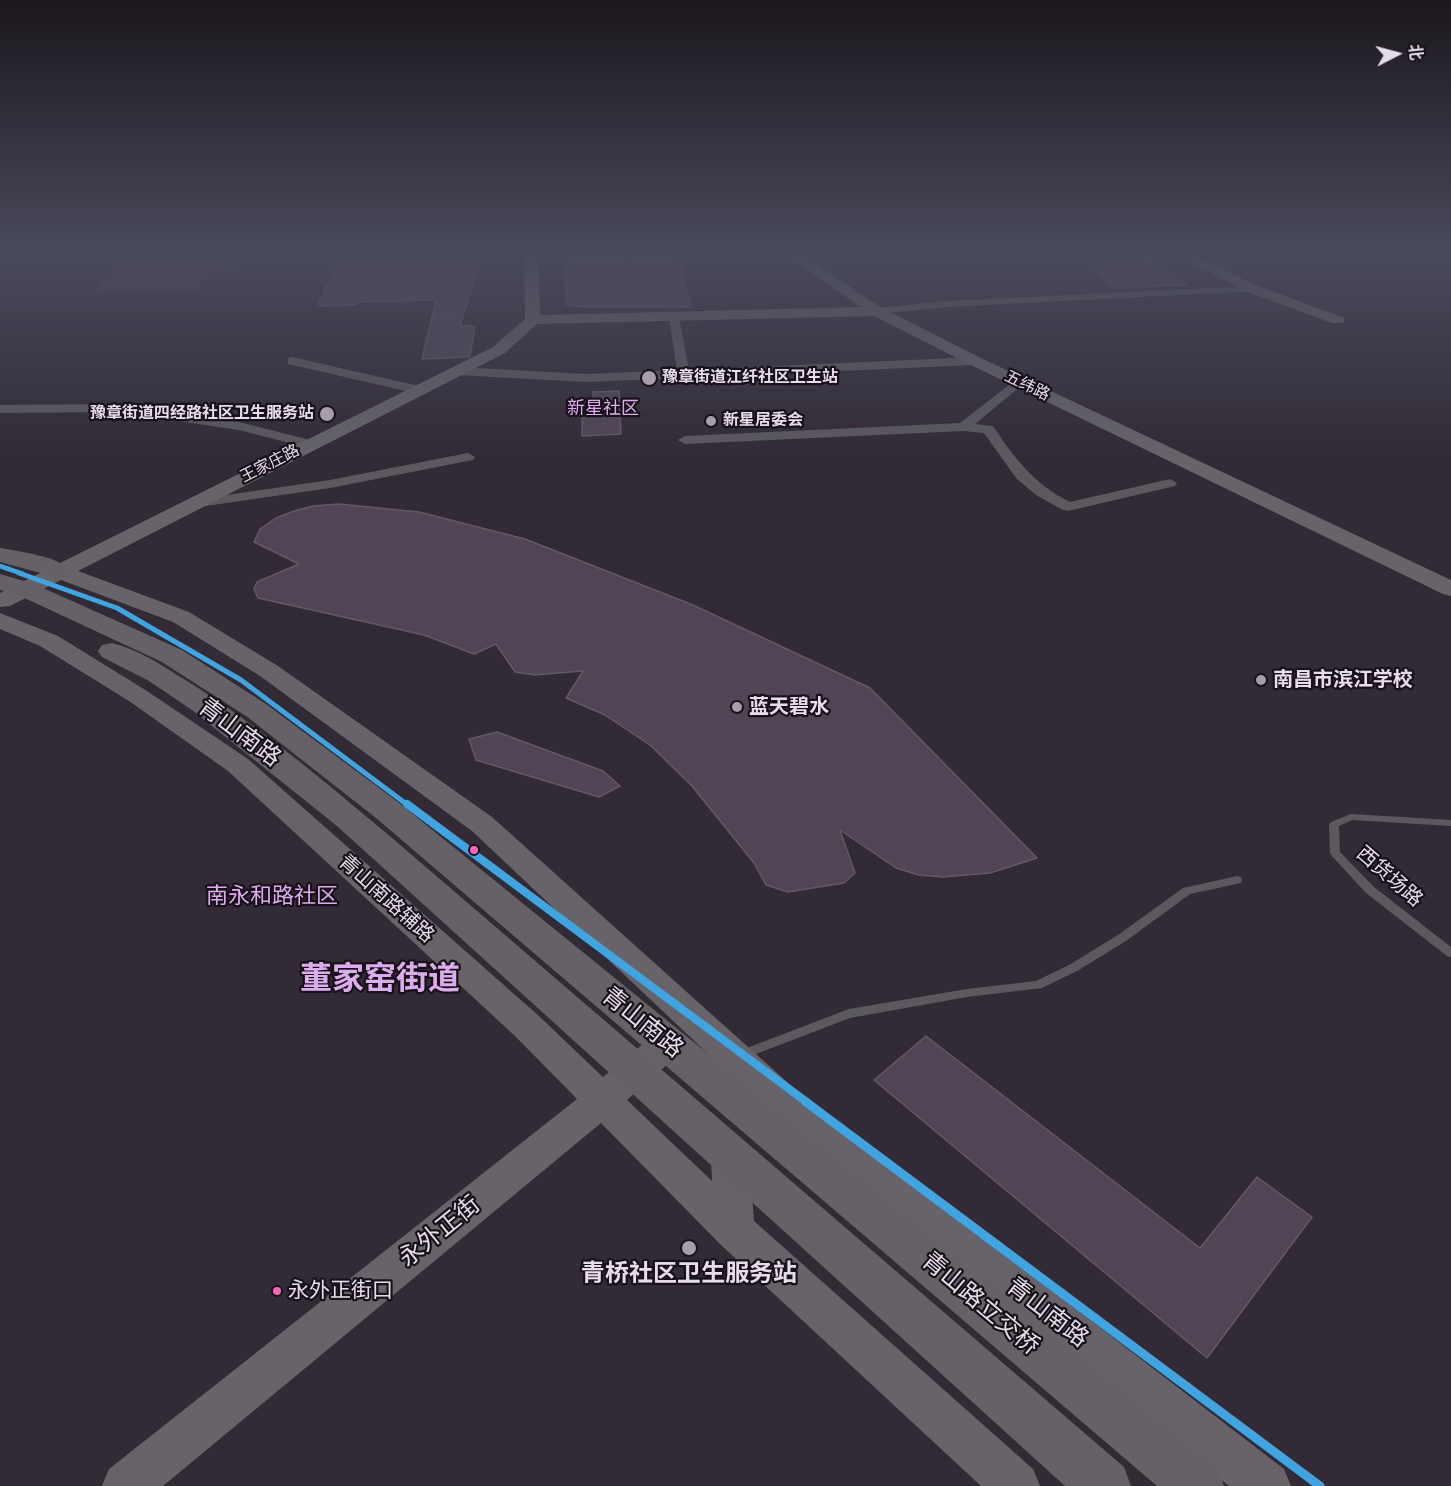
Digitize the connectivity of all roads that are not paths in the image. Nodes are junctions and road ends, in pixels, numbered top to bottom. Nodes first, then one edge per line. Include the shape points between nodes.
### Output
1 (529, 323) edge
2 (675, 323) edge
3 (901, 323) edge
4 (292, 361) dead end
5 (975, 361) junction
6 (458, 371) junction
7 (684, 375) junction
8 (1018, 382) junction
9 (419, 390) junction
10 (0, 409) edge
11 (963, 427) junction
12 (685, 440) dead end
13 (309, 444) junction
14 (468, 457) dead end
15 (1170, 483) dead end
16 (192, 504) junction
17 (0, 555) edge
18 (59, 572) junction
19 (1451, 589) edge
20 (5, 598) edge
21 (1451, 823) edge
22 (1237, 880) dead end
23 (1451, 953) edge
24 (668, 1044) junction
25 (735, 1057) junction
26 (638, 1071) junction
27 (602, 1100) junction
28 (762, 1121) junction
29 (813, 1129) junction
30 (730, 1157) junction
31 (734, 1230) junction
32 (126, 1486) edge
33 (1016, 1486) edge
34 (1105, 1486) edge
35 (1198, 1486) edge
36 (1267, 1486) edge

1 - 6 street, 王家庄路 via 499,350
2 - 7 street
3 - 5 street, 五纬路
4 - 9 street
5 - 7 street
5 - 8 street, 五纬路
6 - 7 street via 586,378
6 - 9 street, 王家庄路
8 - 11 street
8 - 19 street, 五纬路
9 - 13 street, 王家庄路
10 - 13 street via 117,408 239,426
11 - 12 street
11 - 15 street via 988,429 1023,479 1068,507
13 - 16 street, 王家庄路
14 - 16 street via 330,484
16 - 18 street, 王家庄路
17 - 18 main road
18 - 20 street, 王家庄路
18 - 25 street via 182,617 269,671 453,803 482,824
20 - 24 main road, 青山南路 via 172,657 256,710 387,810
20 - 26 main road, 青山南路 via 143,665 233,725 364,829
20 - 27 street, 青山南路辅路 via 59,647 238,765
21 - 23 lane, 西货场路 via 1351,817 1334,824 1335,853 1370,890
22 - 25 lane via 1187,891 1122,938 1038,985 849,1014
24 - 26 street, 永外正街
24 - 28 main road, 青山南路
25 - 29 street
26 - 27 street, 永外正街
26 - 30 main road, 青山南路
27 - 31 street, 青山南路辅路
27 - 32 street, 永外正街
28 - 29 street, 青山南路
28 - 35 main road, 青山路立交桥
29 - 36 street, 青山南路
30 - 31 street
30 - 34 main road
31 - 33 street

